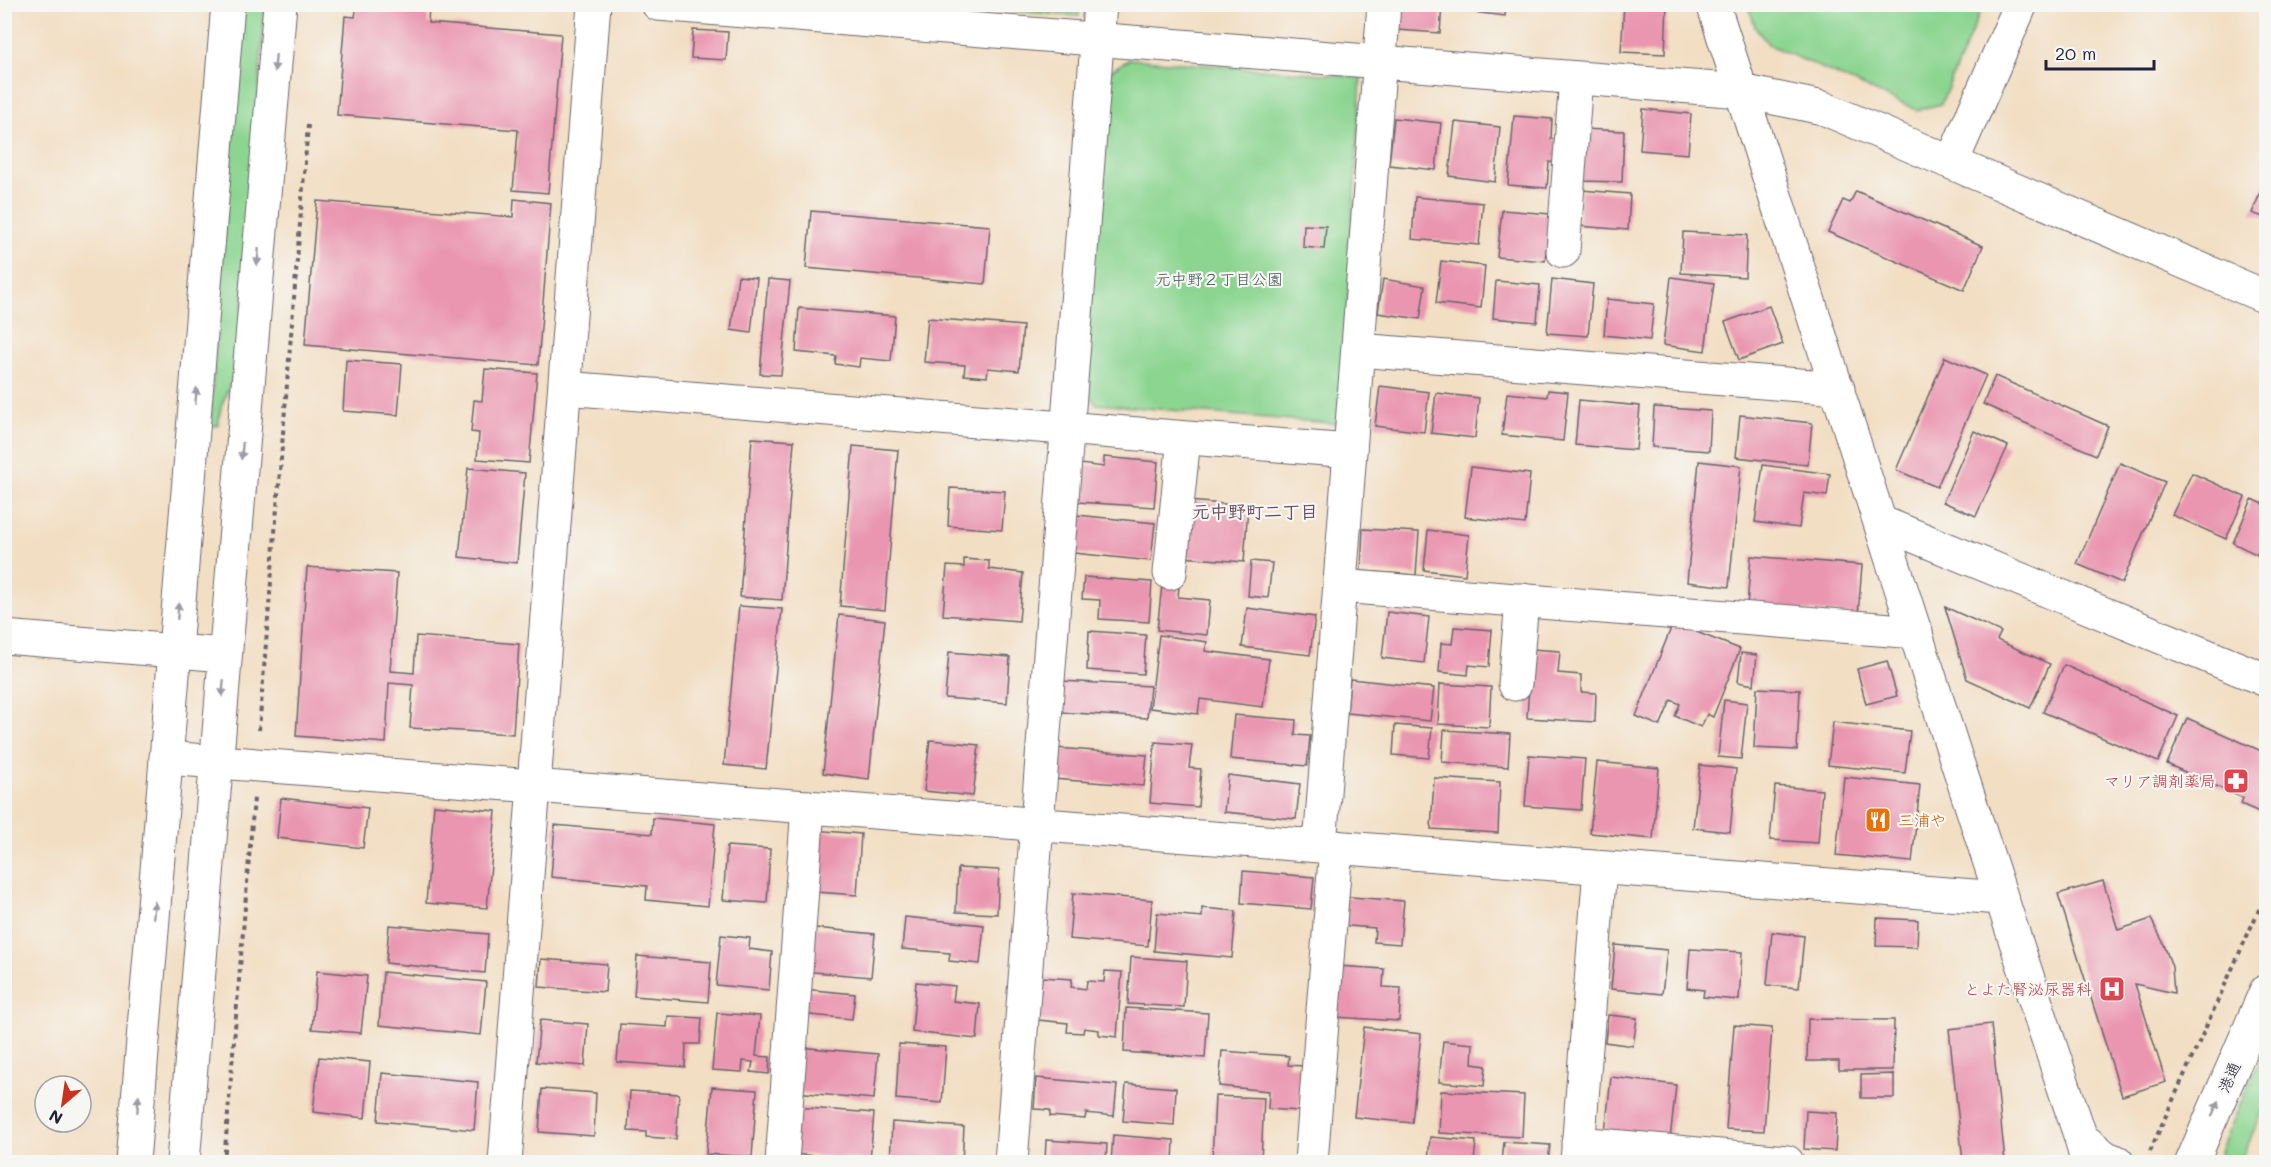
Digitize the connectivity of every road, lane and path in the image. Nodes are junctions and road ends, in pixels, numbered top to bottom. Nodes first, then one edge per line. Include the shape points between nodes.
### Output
1 (228, 4) edge
2 (280, 4) edge
3 (594, 4) edge
4 (657, 4) edge
5 (1100, 4) edge
6 (1384, 4) edge
7 (1713, 4) edge
8 (2021, 4) edge
9 (1098, 40) junction
10 (1380, 62) junction
11 (1576, 78) junction
12 (1741, 91) junction
13 (308, 123) dead end
14 (1952, 162) junction
15 (1563, 251) dead end
16 (2266, 297) edge
17 (1358, 350) junction
18 (565, 388) junction
19 (1838, 388) junction
20 (1068, 429) junction
21 (1184, 438) junction
22 (1350, 451) junction
23 (1880, 522) junction
24 (1170, 573) dead end
25 (1340, 586) junction
26 (1522, 600) junction
27 (1916, 632) junction
28 (4, 637) edge
29 (175, 651) junction
30 (225, 655) junction
31 (2266, 680) edge
32 (1515, 684) dead end
33 (166, 758) junction
34 (217, 762) junction
35 (256, 765) junction
36 (534, 786) junction
37 (808, 807) junction
38 (1037, 825) junction
39 (1328, 847) junction
40 (1600, 868) junction
41 (2266, 894) edge
42 (2000, 898) junction
43 (2266, 991) edge
44 (2150, 1152) dead end
45 (1577, 1153) edge
46 (2098, 1157) edge
47 (133, 1162) edge
48 (183, 1162) edge
49 (224, 1162) edge
50 (509, 1162) edge
51 (782, 1162) edge
52 (1011, 1162) edge
53 (1311, 1162) edge
54 (1787, 1162) edge
55 (2192, 1162) edge

29 -> 1 street
2 -> 30 street
3 - 18 street
4 - 9 street
5 - 9 street
6 - 10 street
7 - 12 street
8 - 14 street
9 - 10 street
9 - 20 street
10 - 11 street
10 - 17 street
11 - 12 street
11 - 15 street
12 - 14 street via 1823,108
12 - 19 street
13 - 35 path
14 - 16 street
17 - 19 street
17 - 22 street
18 - 20 street
18 - 36 street
19 - 23 street
20 - 21 street
20 - 38 street
21 - 22 street
21 - 24 street
22 - 25 street
23 - 27 street
23 - 31 street
25 - 26 street
25 - 39 street
26 - 27 street
26 - 32 street
27 - 42 street
28 - 29 street
29 - 30 street
29 - 33 street
30 -> 34 street
33 - 34 street
47 -> 33 street
34 - 35 street
34 - 48 street
35 - 36 street
35 - 49 path
36 - 37 street
36 - 50 street
37 - 38 street
37 - 51 street
38 - 39 street
38 - 52 street
39 - 40 street
39 - 53 street
40 - 42 street
40 - 45 street
41 - 44 path
42 - 46 street
55 -> 43 street, 港通
45 - 54 street

